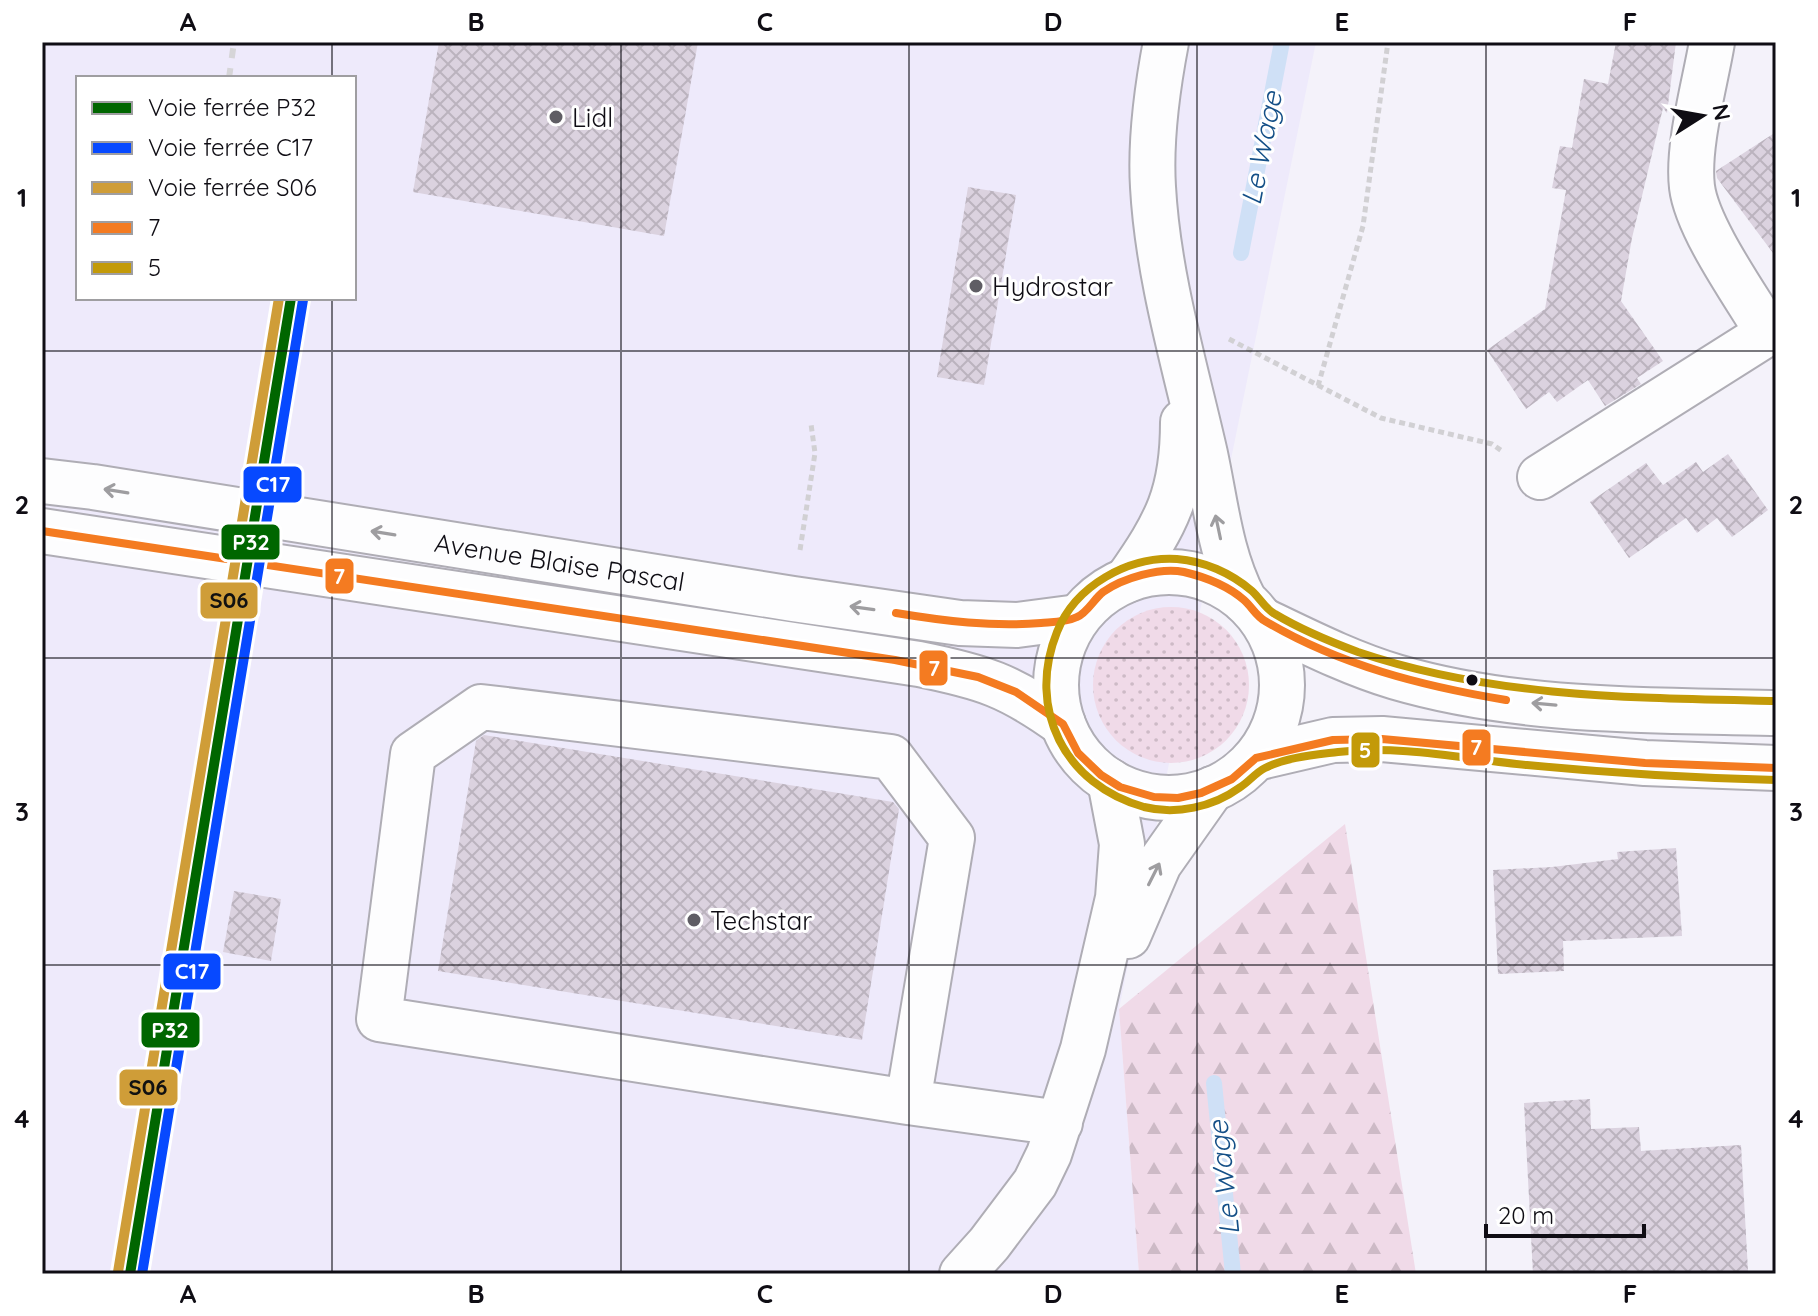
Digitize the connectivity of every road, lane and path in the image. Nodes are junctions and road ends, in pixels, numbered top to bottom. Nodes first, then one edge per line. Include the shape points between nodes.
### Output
1 (1166, 42) edge
2 (1388, 42) edge
3 (1712, 42) edge
4 (1171, 308) junction
5 (1772, 330) edge
6 (1318, 386) junction
7 (811, 424) dead end
8 (1540, 477) joint
9 (42, 481) edge
10 (42, 531) edge
11 (1127, 580) junction
12 (793, 599) junction
13 (1253, 610) junction
14 (1078, 617) junction
15 (1776, 713) edge
16 (1063, 724) junction
17 (1256, 758) junction
18 (1776, 768) edge
19 (1110, 781) junction
20 (1212, 789) junction
21 (1083, 1049) junction
22 (908, 1102) junction
23 (1060, 1123) junction
24 (962, 1274) edge

1 - 4 main road via 1152,184
2 - 6 path via 1363,226
3 - 5 main road via 1693,149 1692,187 1705,227
4 - 6 path
4 - 11 main road via 1183,421 1182,469 1167,516
13 -> 4 main road via 1224,554
5 - 8 main road
6 - 8 path via 1381,418 1492,444
7 - 12 path via 815,453
12 -> 9 main road, Avenue Blaise Pascal
10 - 16 main road, Avenue Blaise Pascal via 919,664 997,683
11 - 13 main road via 1183,572 1220,584
11 - 14 main road via 1103,592
14 -> 12 main road, Avenue Blaise Pascal via 1017,625 960,623
15 -> 13 main road via 1569,706 1481,697 1347,661
13 - 17 main road via 1277,651 1282,685 1273,729
14 - 16 main road via 1057,669
16 - 19 main road via 1078,753
17 - 18 main road via 1333,740 1382,739 1645,763
17 - 20 main road
19 - 20 main road via 1131,792 1166,798
19 - 21 main road via 1122,844 1119,887
21 -> 20 main road via 1147,887
21 - 23 main road
22 - 22 main road via 952,838 891,757 481,707 413,754 379,1019
22 - 23 main road
23 - 24 main road via 1035,1183

